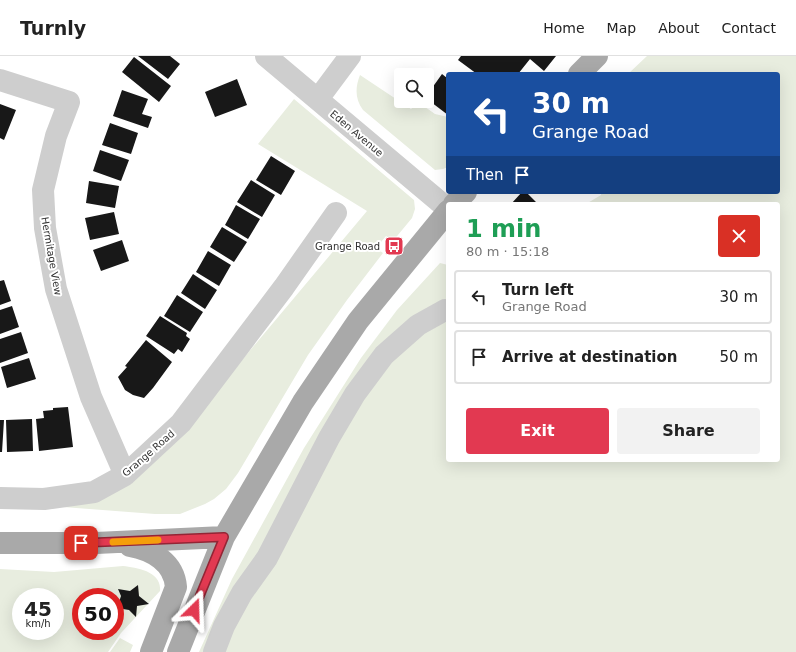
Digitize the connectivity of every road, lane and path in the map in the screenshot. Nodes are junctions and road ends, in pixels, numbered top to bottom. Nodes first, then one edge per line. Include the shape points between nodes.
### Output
1 (266, 56) edge
2 (350, 56) edge
3 (597, 56) edge
4 (581, 72) edge
5 (0, 80) edge
6 (318, 99) junction
7 (464, 194) edge
8 (456, 202) edge
9 (446, 208) edge
10 (446, 212) edge
11 (336, 213) dead end
12 (445, 310) dead end
13 (125, 475) junction
14 (0, 498) edge
15 (224, 537) junction
16 (0, 543) edge
17 (96, 543) junction
18 (151, 652) edge
19 (178, 652) edge
20 (214, 652) edge

1 - 6 street, Eden Avenue
2 - 6 street
3 - 4 main road
5 - 13 street, Hermitage View via 69,102 56,136 43,190 46,228 56,289 91,397
6 - 9 street, Eden Avenue
7 - 8 main road
10 - 15 main road via 358,321 303,402
11 - 13 street, Grange Road via 182,423
12 - 20 street via 418,325 384,355 356,394 329,438 267,558 242,593 224,626
13 - 14 street, Grange Road via 94,492 44,499
15 - 17 main road
15 - 19 main road
16 - 17 main road
17 - 18 main road via 126,545 147,551 162,560 176,579 176,587

